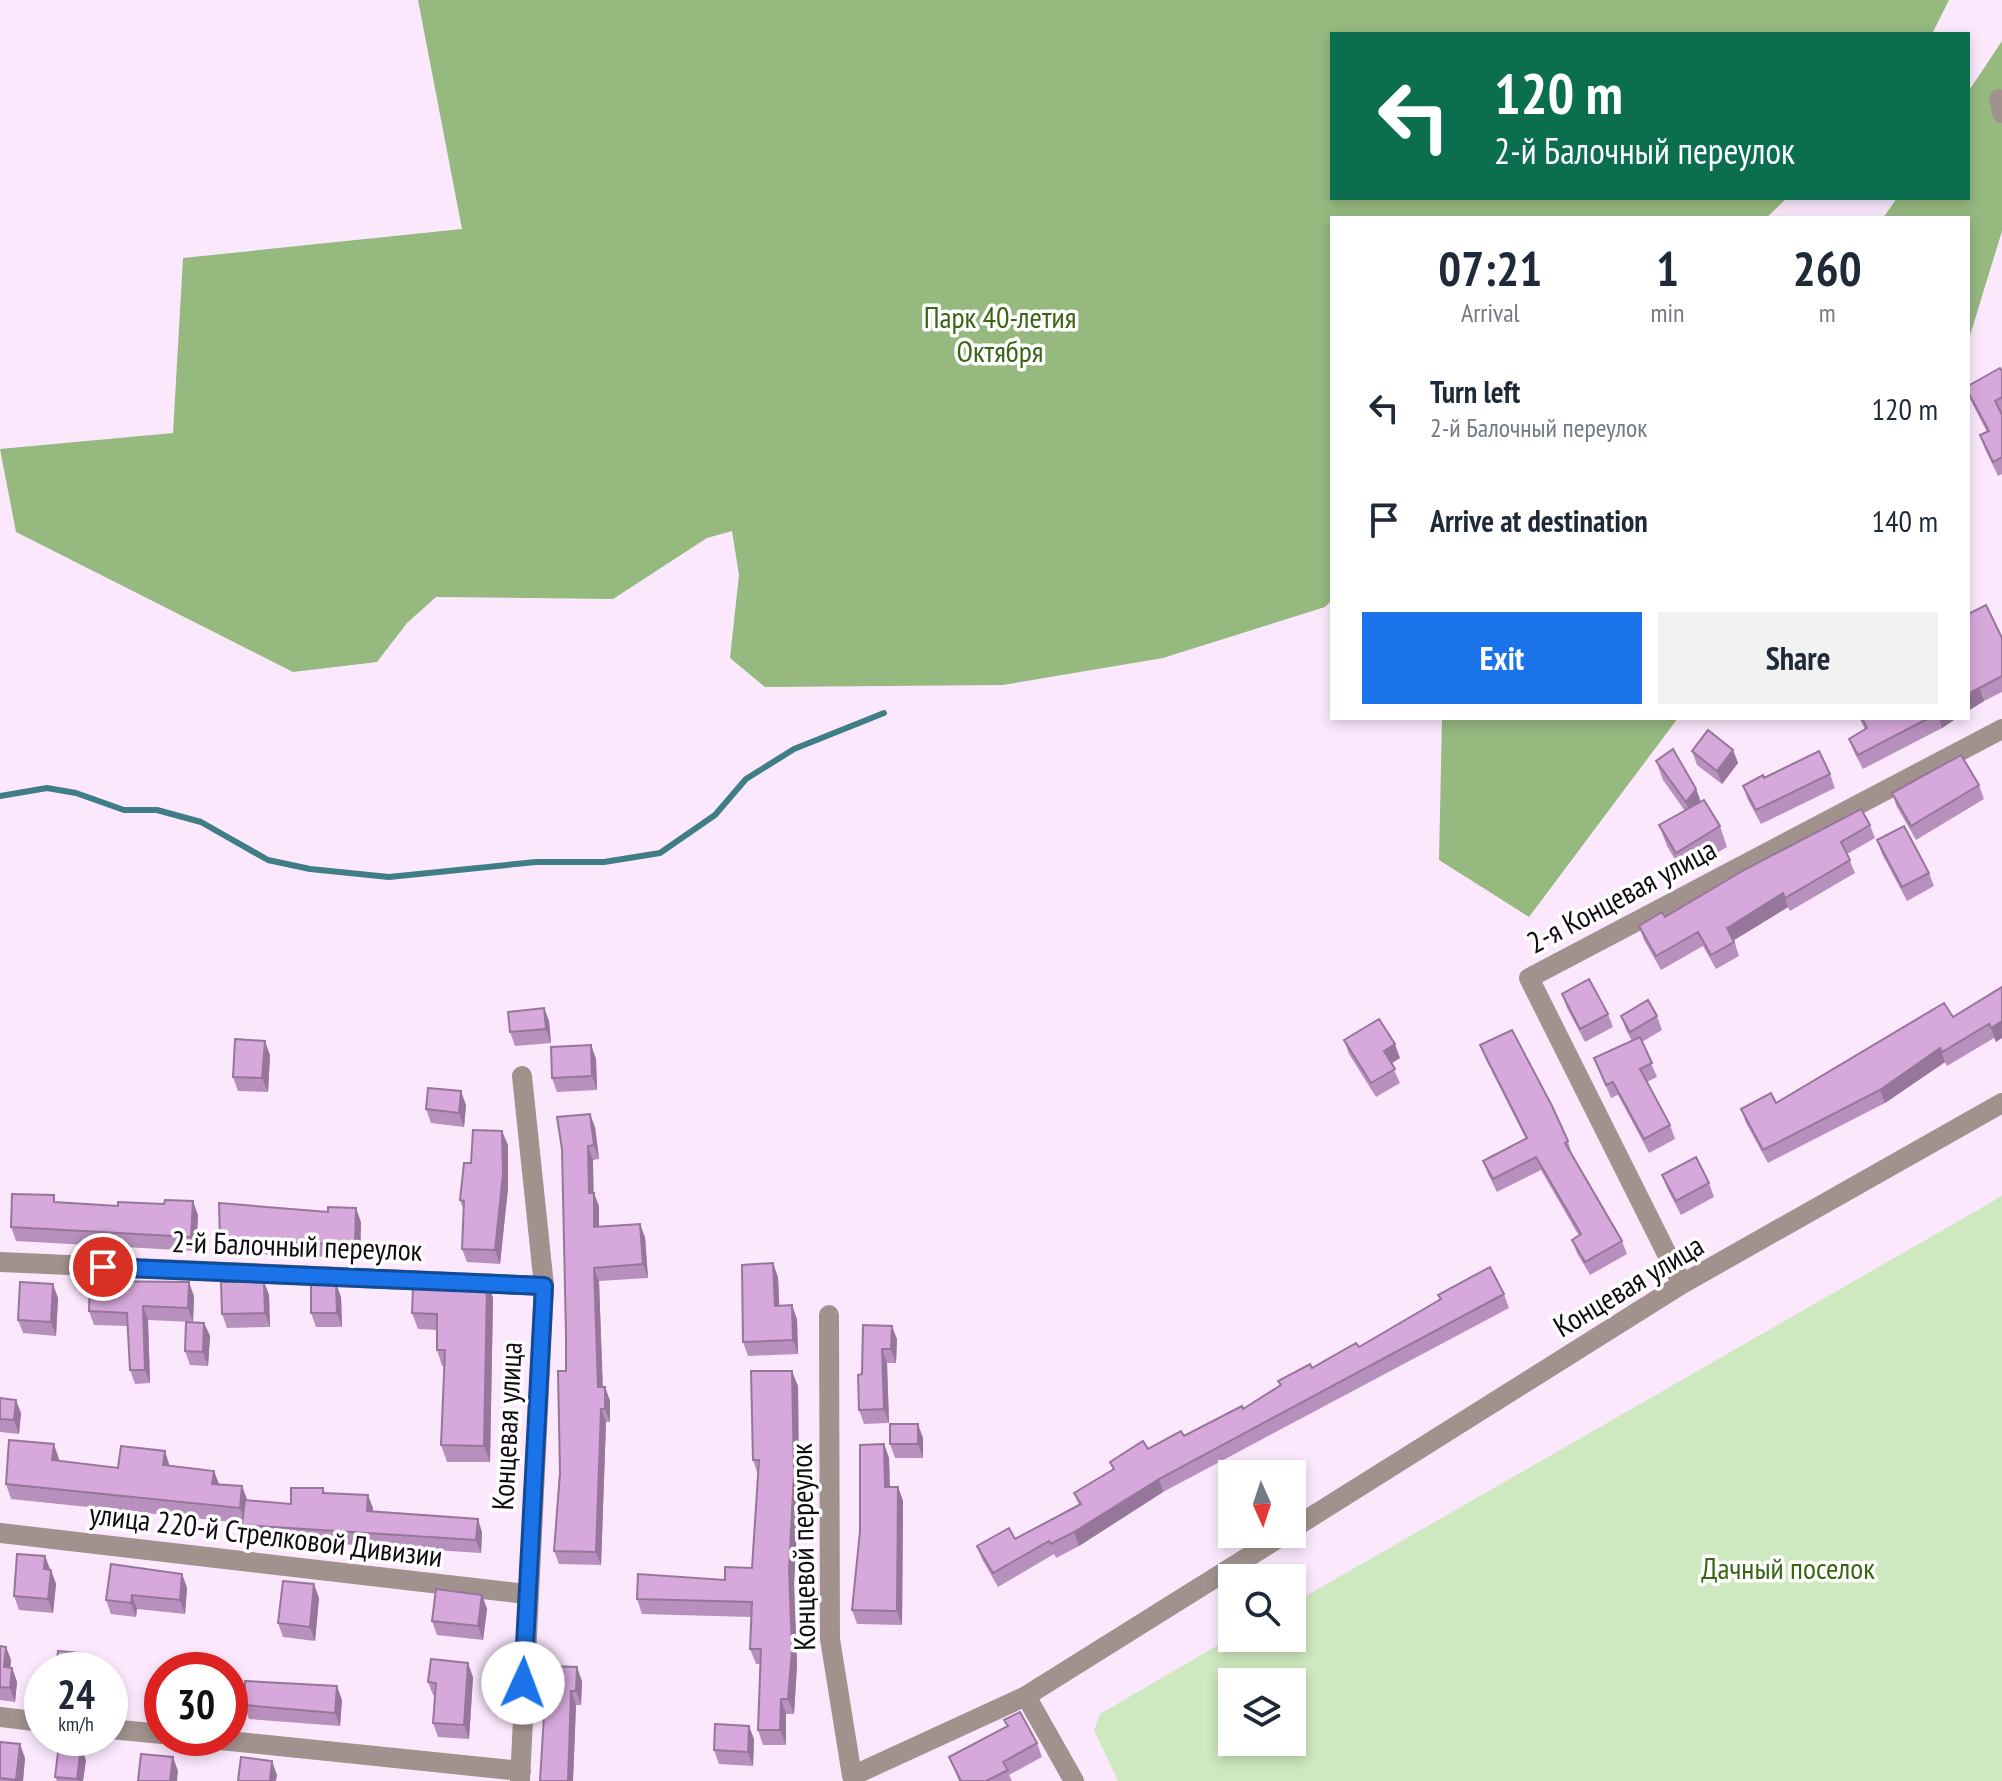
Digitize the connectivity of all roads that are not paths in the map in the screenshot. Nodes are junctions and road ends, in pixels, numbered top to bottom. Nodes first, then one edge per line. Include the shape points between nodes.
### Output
1 (2002, 729) edge
2 (522, 1076) dead end
3 (2002, 1103) edge
4 (0, 1262) edge
5 (1682, 1284) junction
6 (544, 1286) junction
7 (829, 1315) dead end
8 (1306, 1520) edge
9 (0, 1533) edge
10 (1263, 1548) edge
11 (526, 1594) junction
12 (1026, 1696) junction
13 (0, 1717) edge
14 (24, 1720) edge
15 (248, 1744) edge
16 (520, 1776) edge
17 (1074, 1781) edge

1 - 5 street, 2-я Концевая улица via 1529,978
2 - 6 street, Концевая улица
3 - 5 street, Концевая улица
4 - 6 street, 2-й Балочный переулок
5 - 8 street, Концевая улица
6 - 11 street, Концевая улица
7 - 12 street, Концевой переулок via 830,1639 852,1776
9 - 11 street, улица 220-й Стрелковой Дивизии
10 - 12 street
11 - 16 street, Концевая улица
12 - 17 street
13 - 14 street
15 - 16 street

